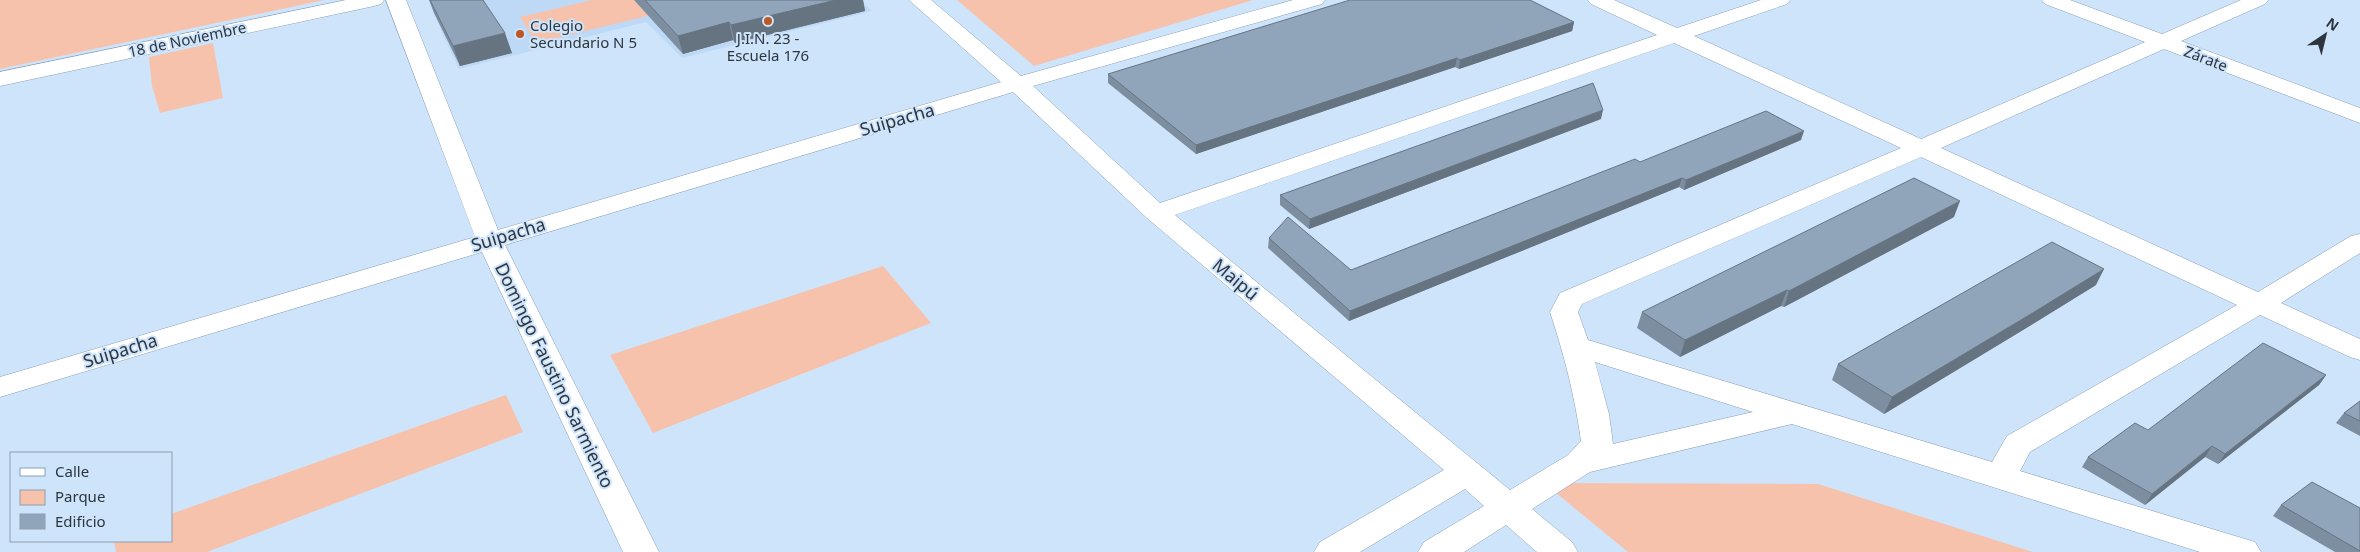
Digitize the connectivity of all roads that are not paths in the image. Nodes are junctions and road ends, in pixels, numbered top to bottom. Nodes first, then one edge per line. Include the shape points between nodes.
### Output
1 (374, 0) edge
2 (396, 0) edge
3 (919, 0) edge
4 (1315, 0) edge
5 (1598, 0) edge
6 (1780, 0) edge
7 (2052, 0) edge
8 (2258, 0) edge
9 (1675, 36) junction
10 (2164, 42) junction
11 (0, 78) edge
12 (1018, 84) junction
13 (2360, 116) edge
14 (1922, 148) junction
15 (1156, 213) junction
16 (489, 240) junction
17 (2360, 242) edge
18 (2259, 304) junction
19 (1576, 346) junction
20 (2360, 350) edge
21 (0, 386) edge
22 (1794, 413) junction
23 (1580, 463) junction
24 (1467, 472) junction
25 (2000, 477) junction
26 (1509, 507) junction
27 (641, 552) edge
28 (1332, 552) edge
29 (1436, 552) edge
30 (1560, 552) edge
31 (2243, 552) edge

1 - 11 street, 18 de Noviembre
2 - 16 street, Domingo Faustino Sarmiento
3 - 12 street, Maipú
4 - 12 street, Suipacha
5 - 9 street
6 - 9 street
7 - 10 street, Zárate
8 - 10 street
9 - 14 street
9 - 15 street
10 - 13 street, Zárate
10 - 14 street
12 - 15 street, Maipú
12 - 16 street, Suipacha
14 - 18 street
14 - 19 street via 1570,299 1564,312
15 - 24 street, Maipú
16 - 21 street, Suipacha
16 - 27 street, Domingo Faustino Sarmiento
17 - 18 street
18 - 20 street
18 - 25 street via 2018,444
19 - 22 street
19 - 23 street via 1597,443
22 - 23 street
22 - 25 street
23 - 26 street
24 - 26 street, Maipú
24 - 28 street
25 - 31 street
26 - 29 street
26 - 30 street, Maipú

